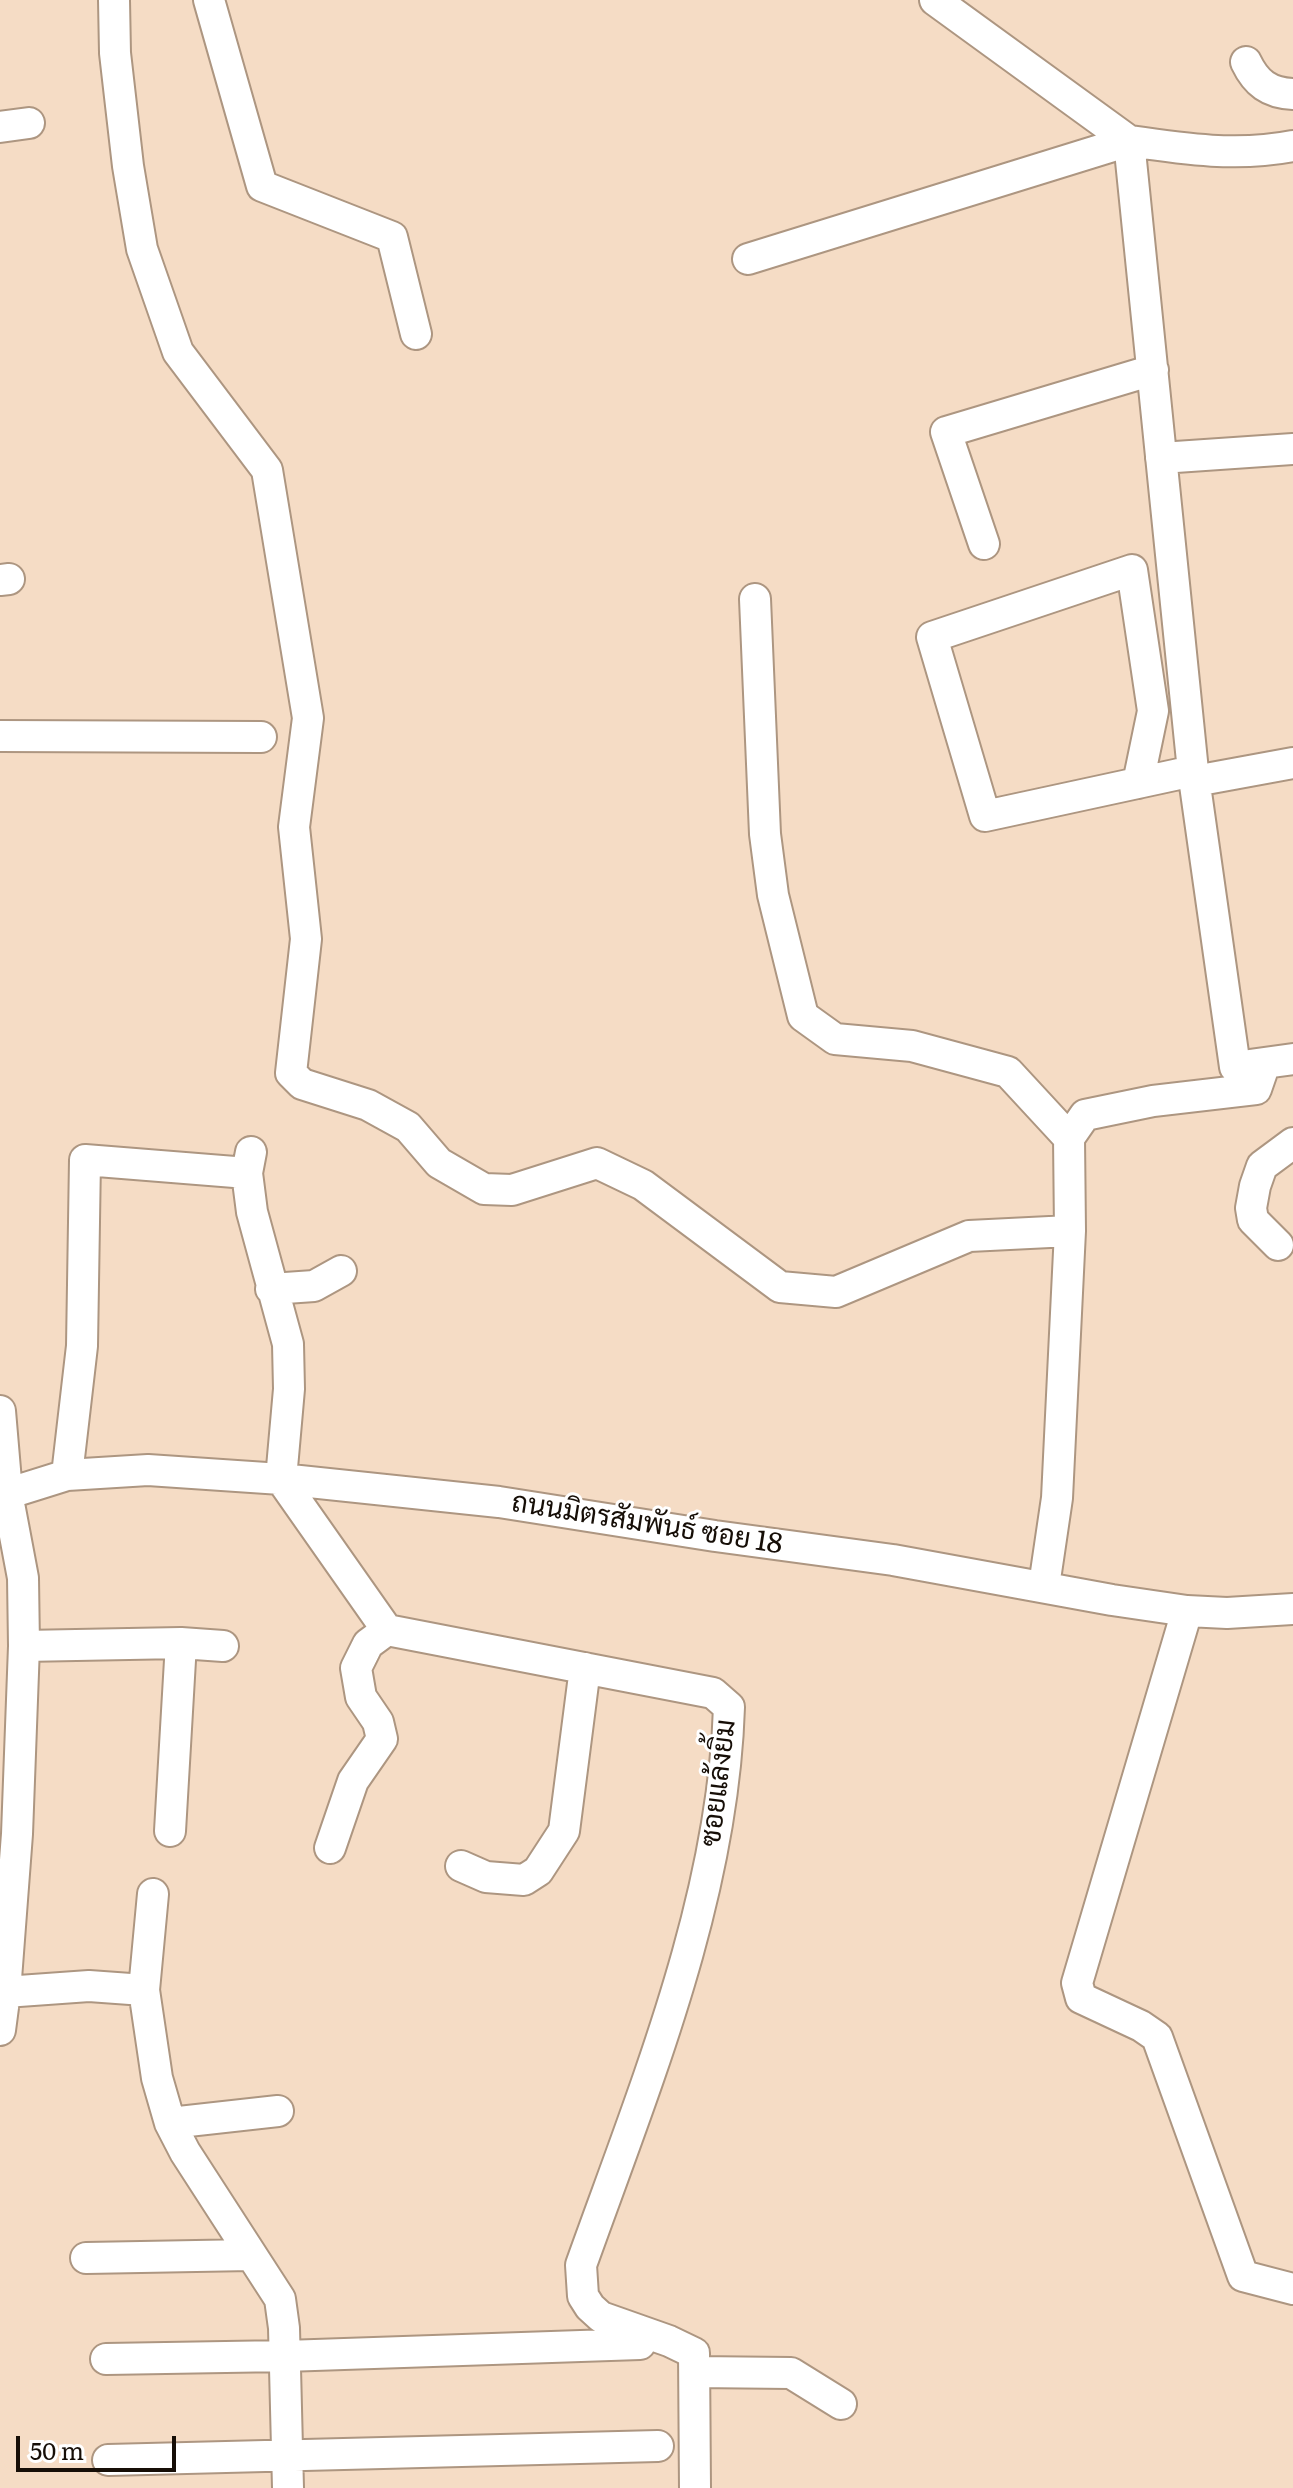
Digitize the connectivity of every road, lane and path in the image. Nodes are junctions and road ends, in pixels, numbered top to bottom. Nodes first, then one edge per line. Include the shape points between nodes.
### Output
1 (114, 0) edge
2 (209, 0) edge
3 (935, 0) edge
4 (1246, 62) dead end
5 (1293, 94) edge
6 (1129, 141) junction
7 (1293, 146) edge
8 (748, 259) dead end
9 (416, 334) dead end
10 (1153, 370) junction
11 (1293, 449) edge
12 (1161, 458) junction
13 (984, 544) dead end
14 (755, 599) dead end
15 (0, 736) edge
16 (261, 737) dead end
17 (1293, 763) edge
18 (1194, 776) junction
19 (1138, 783) junction
20 (1279, 1061) edge
21 (1069, 1138) junction
22 (1293, 1143) edge
23 (1070, 1231) junction
24 (1278, 1245) dead end
25 (341, 1271) dead end
26 (271, 1289) junction
27 (0, 1411) edge
28 (67, 1475) junction
29 (281, 1479) junction
30 (3, 1494) edge
31 (1044, 1586) junction
32 (1293, 1609) edge
33 (1187, 1611) junction
34 (387, 1630) junction
35 (181, 1643) junction
36 (24, 1646) junction
37 (223, 1646) dead end
38 (585, 1668) junction
39 (170, 1831) dead end
40 (330, 1848) dead end
41 (461, 1866) dead end
42 (153, 1894) dead end
43 (144, 1990) junction
44 (5, 1992) junction
45 (0, 2030) edge
46 (278, 2111) dead end
47 (170, 2123) junction
48 (251, 2255) junction
49 (86, 2258) dead end
50 (1293, 2289) edge
51 (640, 2344) dead end
52 (285, 2356) junction
53 (106, 2359) dead end
54 (695, 2372) junction
55 (841, 2404) dead end
56 (658, 2446) dead end
57 (287, 2455) junction
58 (108, 2460) dead end
59 (288, 2488) edge
60 (695, 2488) edge

1 - 23 street via 116,67 142,249 178,352 267,470 308,718 294,827 306,939 291,1073 302,1084 368,1105 408,1127 439,1163 484,1189 512,1190 597,1163 643,1185 780,1287 836,1292 969,1236
2 - 9 street via 262,186 392,237
3 - 6 street
4 - 5 street via 1269,90
6 - 7 street via 1217,152
6 - 8 street
6 - 10 street
10 - 12 street
10 - 13 street via 946,432
11 - 12 street
12 - 18 street
14 - 21 street via 765,834 773,895 803,1016 835,1039 912,1046 1008,1072
15 - 16 street
17 - 18 street
18 - 19 street
18 - 20 street via 1235,1067
19 - 19 street via 985,816 932,637 1132,570 1153,711
20 - 21 street via 1256,1089 1085,1115
21 - 23 street
22 - 24 street via 1262,1166 1251,1208 1253,1220
23 - 31 street via 1057,1498
25 - 26 street via 314,1286
26 - 28 street via 252,1212 249,1163 85,1160 82,1346
26 - 29 street via 288,1344
27 - 30 street
28 - 29 street, ถนนมิตรสัมพันธ์ ซอย 18 via 148,1470
28 - 30 street, ถนนมิตรสัมพันธ์ ซอย 18
29 - 31 street, ถนนมิตรสัมพันธ์ ซอย 18 via 499,1502
29 - 34 street
30 - 36 street via 23,1578
31 - 33 street, ถนนมิตรสัมพันธ์ ซอย 18
32 - 33 street, ถนนมิตรสัมพันธ์ ซอย 18
33 - 50 street via 1077,1983 1081,1998 1157,2037 1243,2276
34 - 38 street, ซอยแล้งยิ้ม
34 - 40 street via 368,1644 356,1668 361,1697 378,1722 382,1739 353,1781
35 - 36 street
35 - 37 street
35 - 39 street
36 - 44 street
38 - 41 street via 564,1831 538,1871 524,1880 486,1877
38 - 54 street, ซอยแล้งยิ้ม via 713,1693 729,1707 717,1832 673,2010 581,2265 583,2296 590,2307 601,2317 694,2353
42 - 43 street
43 - 44 street via 89,1986
43 - 47 street via 157,2078
44 - 45 street
46 - 47 street
47 - 48 street
48 - 49 street
48 - 52 street via 280,2299
51 - 52 street
52 - 53 street
52 - 57 street
54 - 55 street via 791,2373
54 - 60 street
56 - 57 street
57 - 58 street
57 - 59 street

